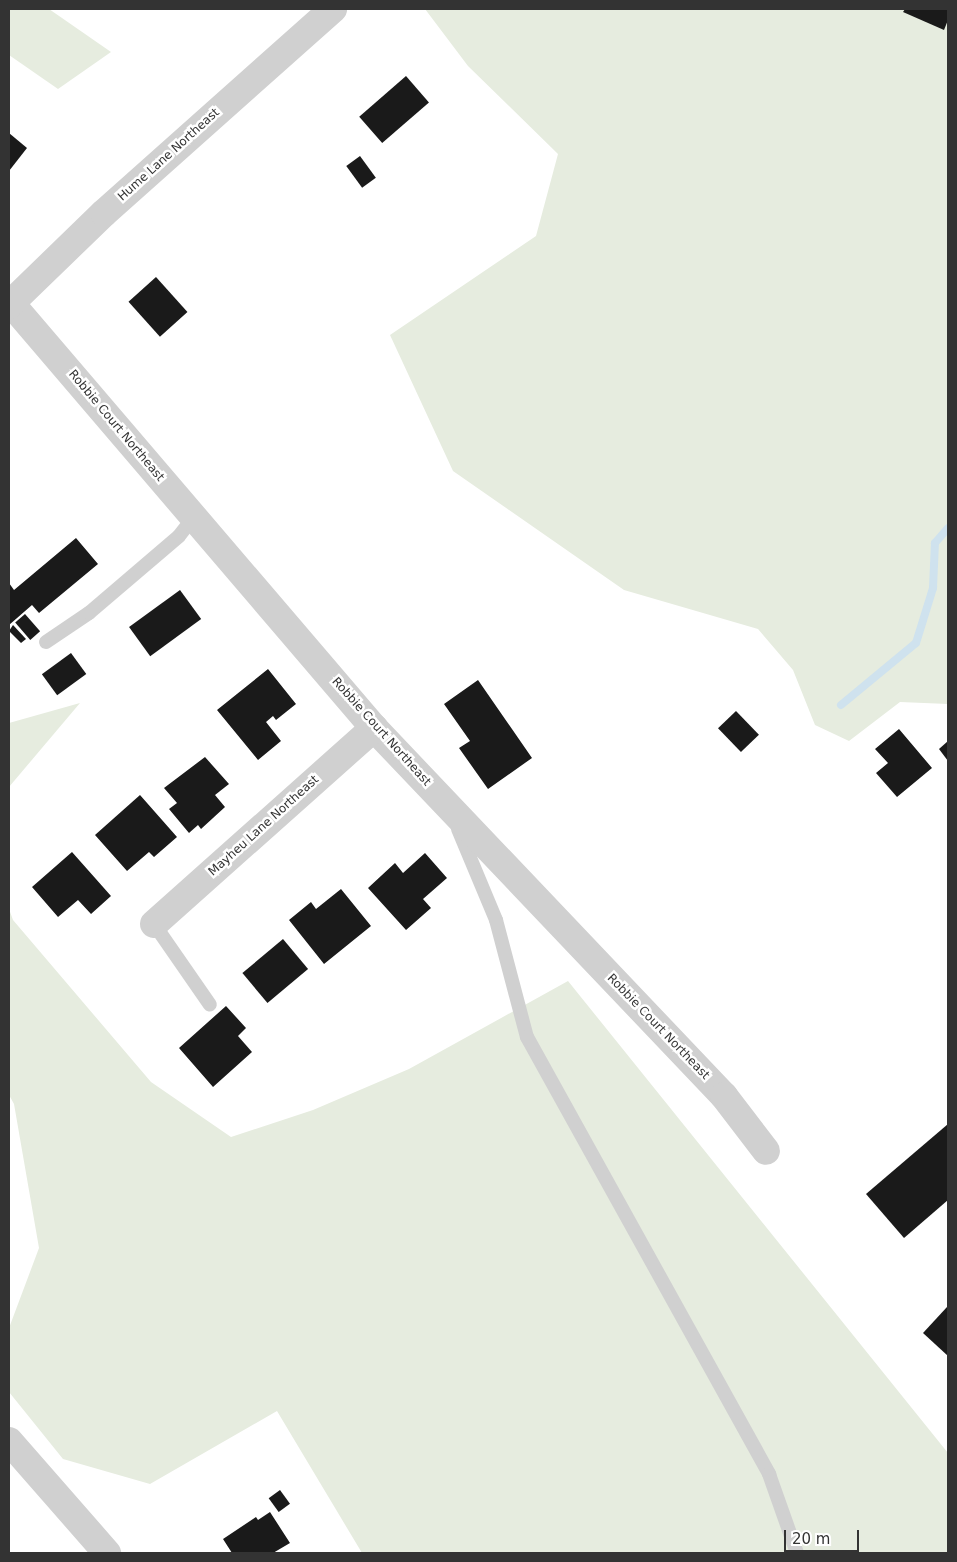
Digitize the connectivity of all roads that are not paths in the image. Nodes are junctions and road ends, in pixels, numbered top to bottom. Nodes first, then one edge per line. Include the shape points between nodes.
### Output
1 (333, 9) edge
2 (9, 303) edge
3 (194, 517) junction
4 (46, 642) dead end
5 (374, 728) junction
6 (445, 803) junction
7 (154, 924) joint
8 (210, 1005) dead end
9 (766, 1151) dead end
10 (9, 1441) edge
11 (107, 1553) edge
12 (797, 1553) edge

1 - 2 street, Hume Lane Northeast via 104,213
2 - 3 street, Robbie Court Northeast
3 - 4 lane via 179,536 90,613
3 - 5 street, Robbie Court Northeast
5 - 6 street, Robbie Court Northeast
5 - 7 street, Mayheu Lane Northeast
6 - 9 street, Robbie Court Northeast via 724,1096
6 - 12 lane via 472,858 496,920 527,1037 769,1474
7 - 8 lane
10 - 11 street

